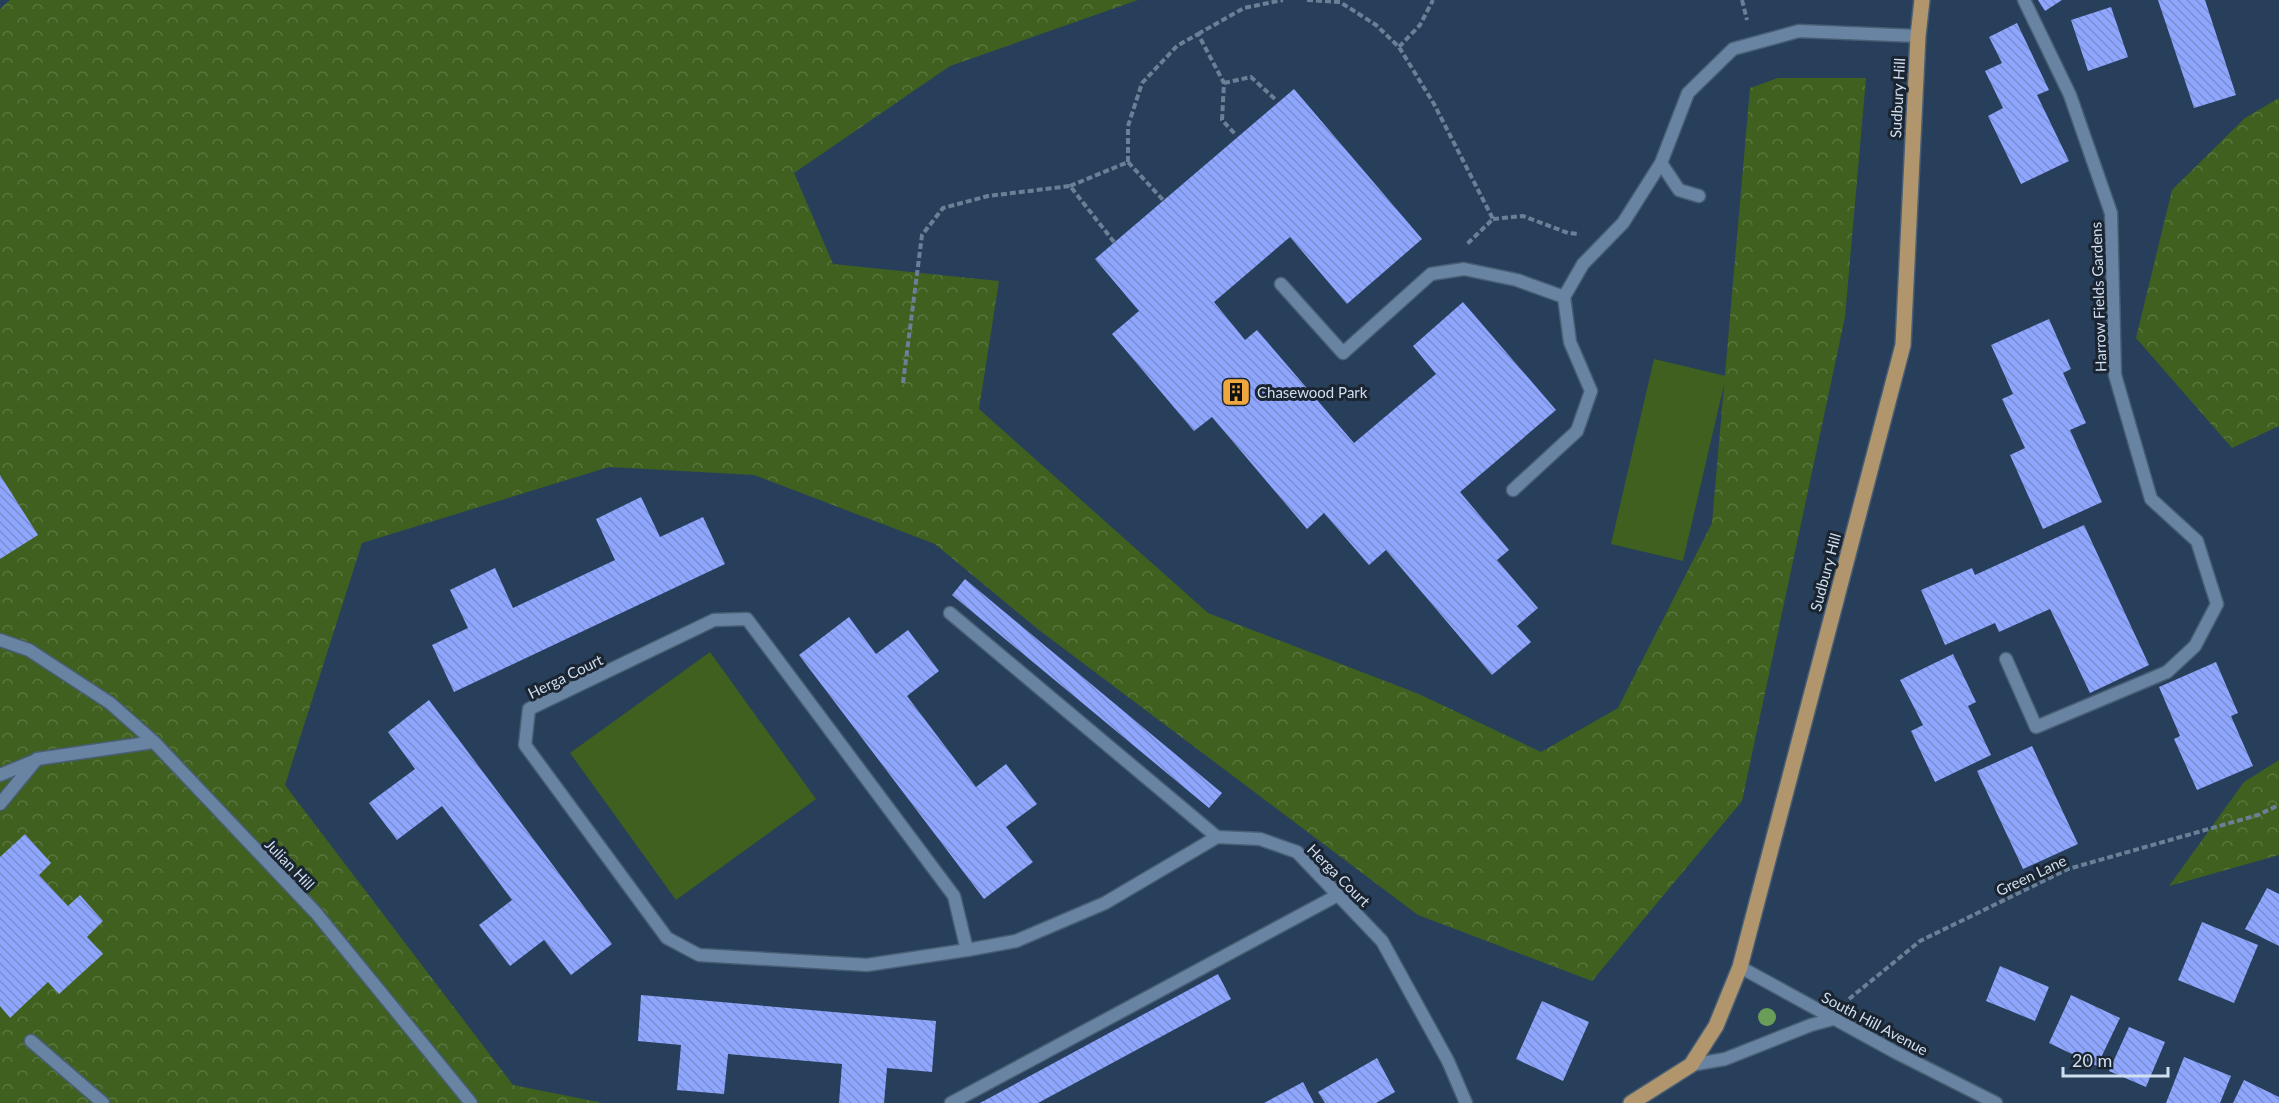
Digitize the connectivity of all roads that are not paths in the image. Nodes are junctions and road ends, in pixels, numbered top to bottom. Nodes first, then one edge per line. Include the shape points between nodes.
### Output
1 (1922, 0) edge
2 (2024, 0) edge
3 (1918, 36) junction
4 (1661, 163) junction
5 (1699, 196) dead end
6 (1281, 284) dead end
7 (1564, 297) junction
8 (1513, 490) dead end
9 (950, 613) dead end
10 (0, 640) edge
11 (2006, 659) dead end
12 (154, 742) junction
13 (37, 759) junction
14 (0, 775) edge
15 (0, 804) edge
16 (1217, 837) junction
17 (1338, 895) junction
18 (968, 950) junction
19 (1740, 967) junction
20 (1833, 1019) junction
21 (31, 1041) dead end
22 (1691, 1065) junction
23 (103, 1103) edge
24 (471, 1103) edge
25 (951, 1103) edge
26 (1466, 1103) edge
27 (1631, 1103) edge
28 (1996, 1103) edge

1 - 3 main road, Sudbury Hill
2 - 11 street, Harrow Fields Gardens via 2070,95 2110,213 2115,375 2151,499 2197,542 2217,604 2195,646 2167,672 2036,727
3 - 4 street via 1799,31 1733,49 1688,93
3 - 19 main road, Sudbury Hill via 1903,345
4 - 5 street via 1679,190
4 - 7 street via 1623,223 1582,264
6 - 7 street via 1343,353 1431,274 1464,268 1517,280
7 - 8 street via 1570,342 1591,391 1577,431
9 - 16 street
10 - 12 street, Julian Hill via 29,650 110,703
12 - 13 street
12 - 24 street, Julian Hill via 316,913
13 - 14 street
13 - 15 street
16 - 17 street, Herga Court via 1260,839 1297,852
16 - 18 street, Herga Court via 1105,903 1017,941
17 - 25 street
17 - 26 street, Herga Court via 1382,941 1448,1061
18 - 18 street, Herga Court via 867,964 699,955 668,938 525,745 529,709 714,620 747,620 954,896
19 - 20 street, South Hill Avenue
19 - 22 main road, Sudbury Hill via 1716,1026
20 - 22 street via 1725,1059
20 - 28 street, South Hill Avenue
21 - 23 street
22 - 27 main road, Sudbury Hill

